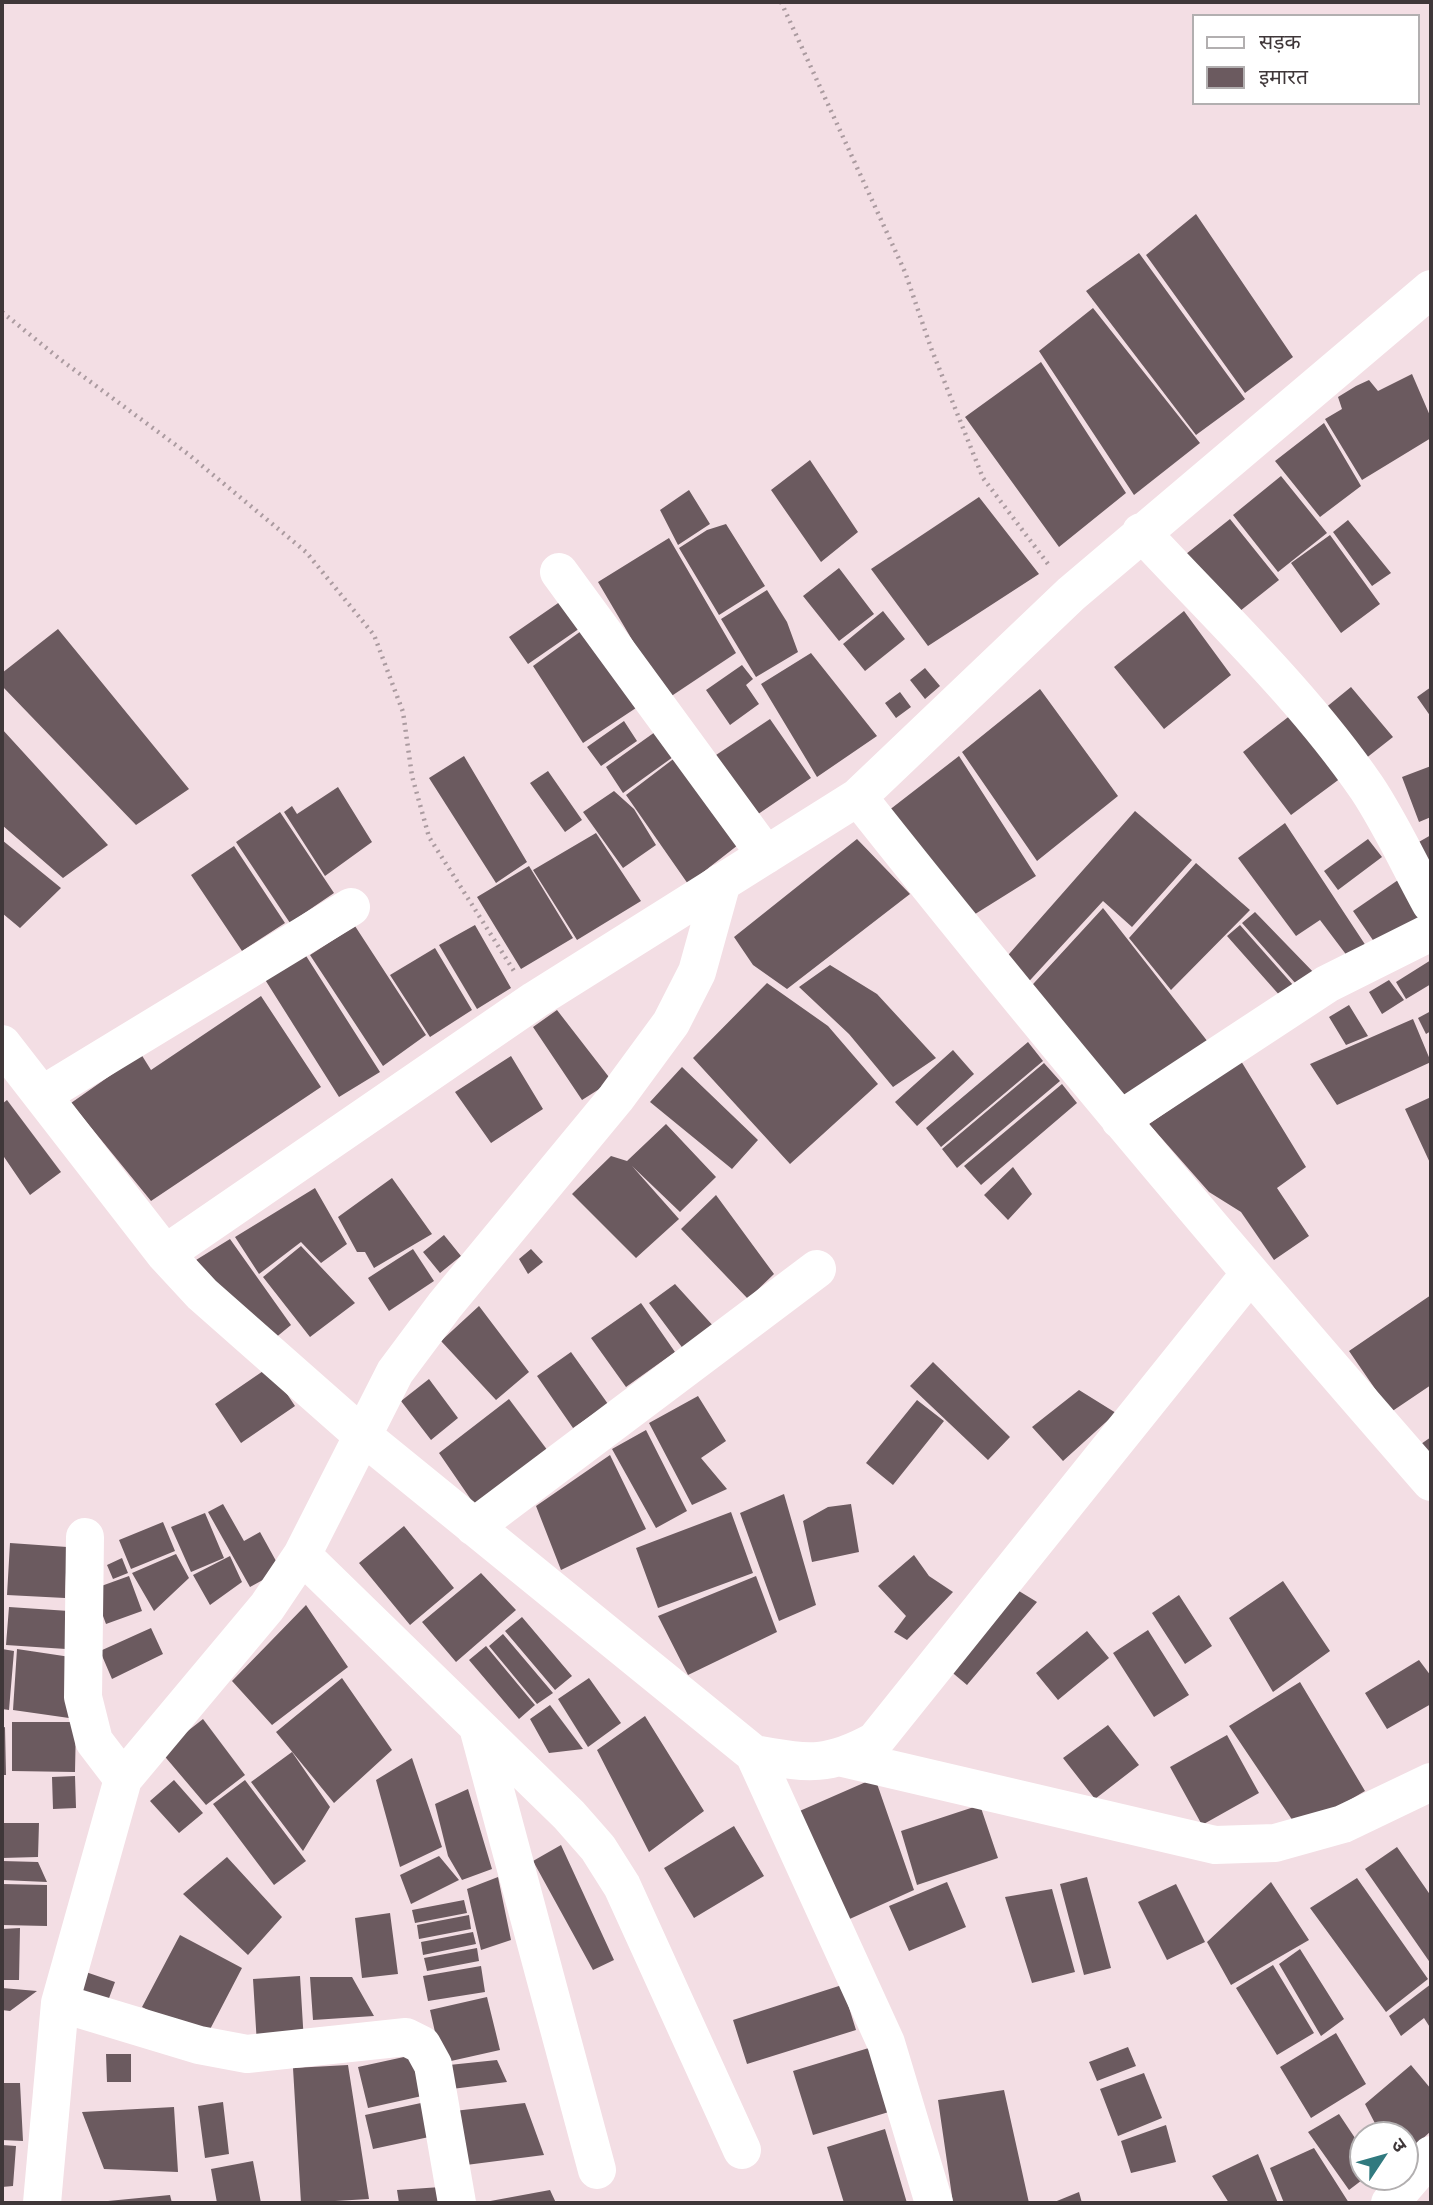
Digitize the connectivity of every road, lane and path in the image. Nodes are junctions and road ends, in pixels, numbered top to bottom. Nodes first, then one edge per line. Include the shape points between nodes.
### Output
1 (781, 2) edge
2 (1431, 289) edge
3 (2, 312) edge
4 (1141, 532) junction
5 (559, 572) dead end
6 (1071, 594) junction
7 (858, 797) junction
8 (766, 855) junction
9 (722, 882) junction
10 (1431, 904) edge
11 (351, 907) dead end
12 (1431, 932) edge
13 (535, 1000) junction
14 (2, 1044) edge
15 (42, 1095) junction
16 (1120, 1121) junction
17 (165, 1254) junction
18 (817, 1269) dead end
19 (1249, 1275) junction
20 (362, 1436) junction
21 (1431, 1482) edge
22 (474, 1527) junction
23 (85, 1536) dead end
24 (302, 1555) junction
25 (477, 1725) junction
26 (754, 1754) junction
27 (843, 1758) junction
28 (123, 1779) junction
29 (1431, 1782) edge
30 (60, 2003) junction
31 (742, 2150) dead end
32 (1431, 2155) edge
33 (597, 2170) dead end
34 (42, 2203) edge
35 (457, 2203) edge
36 (934, 2203) edge
37 (1390, 2203) edge

1 - 6 path via 905,272 983,478
2 - 4 street
3 - 13 path via 188,454 306,552 374,635 403,712 412,776 429,837
4 - 6 street
4 - 10 street via 1338,750 1368,789
5 - 8 street
6 - 7 street
7 - 8 street
7 - 16 street
8 - 9 street
9 - 13 street
9 - 20 street via 697,972 671,1023 616,1098 445,1305 395,1372
11 - 15 street
12 - 16 street via 1327,984
13 - 17 street
14 - 15 street
15 - 17 street
16 - 19 street
17 - 20 street via 201,1294
18 - 22 street
19 - 21 street
19 - 27 street via 909,1700 874,1741
20 - 22 street
20 - 24 street
22 - 26 street
23 - 28 street via 83,1697 94,1741
24 - 25 street
24 - 28 street via 267,1607
25 - 31 street via 569,1815 622,1886
25 - 33 street
26 - 27 street via 802,1762
26 - 36 street via 886,2043
27 - 29 street via 1215,1845 1275,1843 1343,1824
28 - 30 street
30 - 34 street
30 - 35 street via 199,2045 247,2054 406,2037 422,2045 433,2065
32 - 37 street

